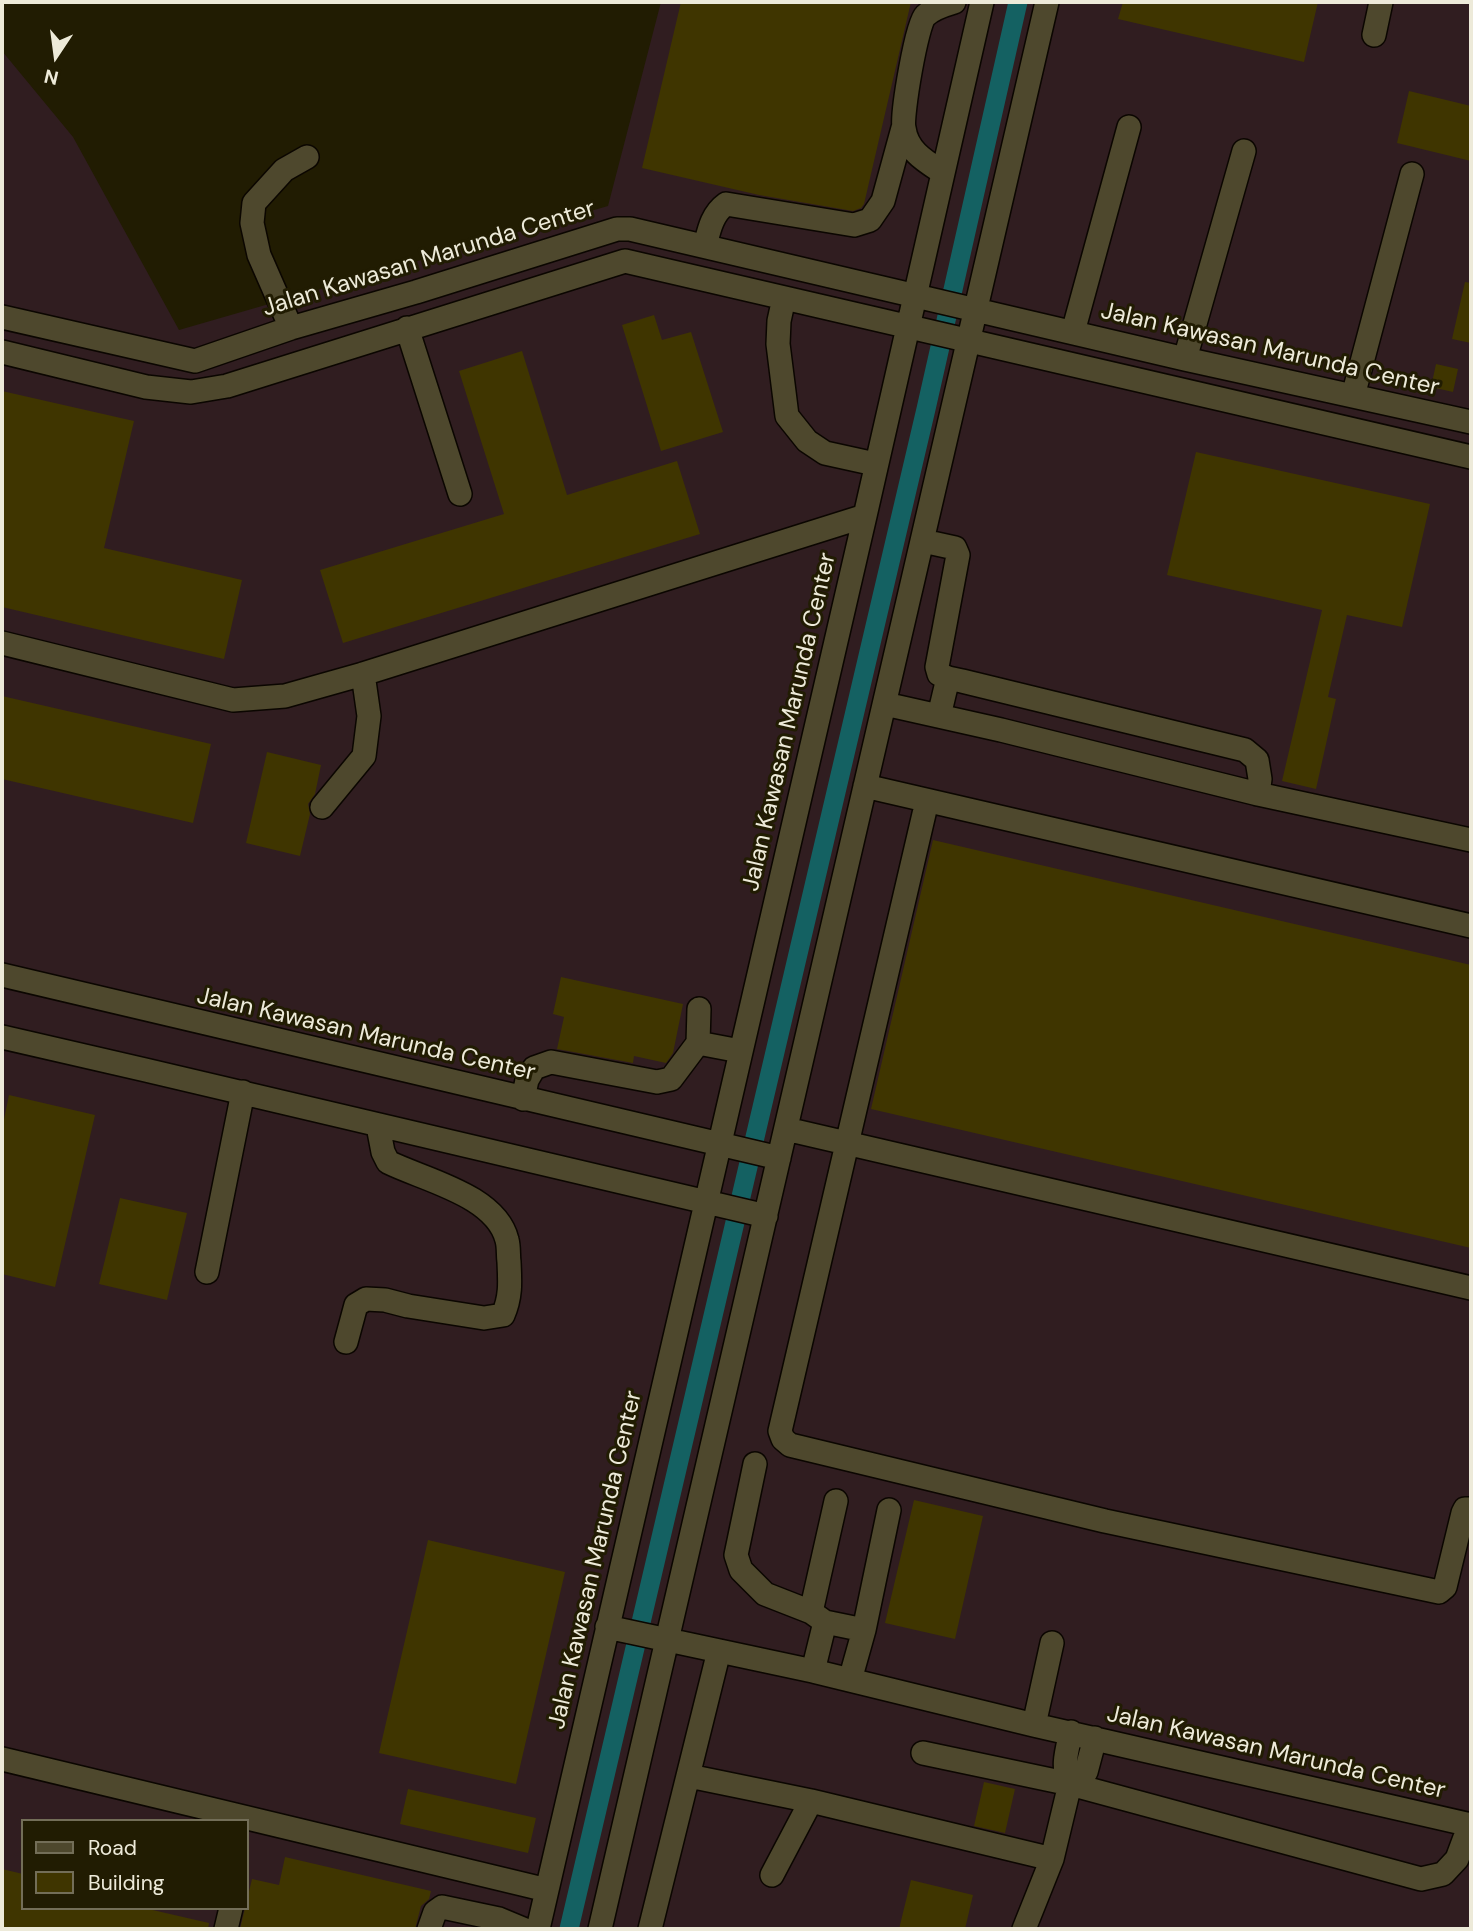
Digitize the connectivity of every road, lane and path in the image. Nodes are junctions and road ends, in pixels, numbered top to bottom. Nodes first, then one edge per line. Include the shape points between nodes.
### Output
1 (954, 2) edge
2 (982, 2) edge
3 (1046, 2) edge
4 (1381, 2) edge
5 (925, 9) edge
6 (1374, 35) dead end
7 (1129, 127) dead end
8 (903, 128) junction
9 (1244, 151) dead end
10 (307, 157) dead end
11 (942, 172) junction
12 (1412, 174) dead end
13 (705, 246) junction
14 (416, 292) junction
15 (919, 296) junction
16 (784, 298) junction
17 (970, 307) junction
18 (2, 317) edge
19 (415, 325) junction
20 (291, 328) junction
21 (913, 328) junction
22 (1073, 332) junction
23 (963, 339) junction
24 (2, 352) edge
25 (1185, 359) junction
26 (195, 361) junction
27 (191, 392) junction
28 (1353, 396) junction
29 (1471, 422) edge
30 (1471, 457) edge
31 (875, 464) junction
32 (460, 494) dead end
33 (865, 516) junction
34 (923, 541) junction
35 (2, 643) edge
36 (363, 674) junction
37 (948, 678) junction
38 (1008, 692) junction
39 (885, 704) junction
40 (939, 716) junction
41 (1001, 730) junction
42 (865, 786) junction
43 (1258, 794) junction
44 (927, 801) junction
45 (322, 807) dead end
46 (1471, 840) edge
47 (1471, 926) edge
48 (2, 975) edge
49 (699, 1009) dead end
50 (2, 1037) edge
51 (698, 1043) junction
52 (740, 1051) junction
53 (243, 1092) junction
54 (523, 1099) junction
55 (378, 1126) junction
56 (786, 1129) junction
57 (848, 1142) junction
58 (722, 1145) junction
59 (776, 1158) junction
60 (709, 1203) junction
61 (762, 1215) junction
62 (207, 1272) dead end
63 (1471, 1288) edge
64 (346, 1342) dead end
65 (755, 1464) dead end
66 (836, 1501) dead end
67 (1471, 1509) edge
68 (889, 1510) dead end
69 (818, 1617) junction
70 (610, 1628) junction
71 (864, 1630) junction
72 (664, 1640) junction
73 (1052, 1643) dead end
74 (719, 1651) junction
75 (813, 1671) junction
76 (850, 1680) junction
77 (1034, 1725) junction
78 (1071, 1732) junction
79 (1095, 1738) junction
80 (923, 1753) dead end
81 (2, 1759) edge
82 (689, 1776) junction
83 (1070, 1784) junction
84 (811, 1801) junction
85 (214, 1819) edge
86 (1471, 1825) edge
87 (249, 1829) edge
88 (1052, 1859) junction
89 (772, 1875) dead end
90 (547, 1890) junction
91 (231, 1910) edge
92 (226, 1929) edge
93 (429, 1929) edge
94 (523, 1929) edge
95 (538, 1929) edge
96 (600, 1929) edge
97 (649, 1929) edge
98 (1024, 1929) edge

1 - 5 lane
2 - 11 lane, Jalan Kawasan Marunda Center
3 - 17 lane
4 - 6 lane
5 - 8 lane via 915,40
7 - 22 lane
8 - 11 lane via 915,154
8 - 13 lane via 883,201 870,220 854,225 726,204 712,220
9 - 25 lane
10 - 20 lane via 284,170 254,203 259,255
11 - 15 lane, Jalan Kawasan Marunda Center
12 - 28 lane
13 - 14 lane, Jalan Kawasan Marunda Center via 617,229
13 - 15 lane, Jalan Kawasan Marunda Center
14 - 19 lane
14 - 20 lane, Jalan Kawasan Marunda Center
15 - 17 lane, Jalan Kawasan Marunda Center
15 - 21 lane, Jalan Kawasan Marunda Center
16 - 19 lane via 618,261
16 - 21 lane
16 - 31 lane via 778,344 787,416 807,441 825,453
17 - 22 lane, Jalan Kawasan Marunda Center
17 - 23 lane
18 - 26 lane
19 - 27 lane via 226,386
19 - 32 lane
20 - 26 lane, Jalan Kawasan Marunda Center
21 - 23 lane
21 - 31 lane, Jalan Kawasan Marunda Center
22 - 25 lane, Jalan Kawasan Marunda Center
23 - 30 lane
23 - 34 lane
24 - 27 lane via 146,387
25 - 28 lane, Jalan Kawasan Marunda Center
26 - 27 lane
28 - 29 lane, Jalan Kawasan Marunda Center
31 - 33 lane, Jalan Kawasan Marunda Center
33 - 36 lane, Jalan Kawasan Marunda Center
33 - 52 lane, Jalan Kawasan Marunda Center
34 - 37 lane via 955,548 958,555 937,667 939,674
34 - 39 lane
35 - 36 lane, Jalan Kawasan Marunda Center via 233,700 285,696
36 - 45 lane via 369,716 364,756
37 - 38 lane
37 - 40 lane
38 - 41 lane
38 - 43 lane via 1245,750 1257,760
39 - 40 lane
39 - 42 lane
40 - 41 lane
41 - 43 lane
42 - 44 lane
42 - 56 lane
43 - 46 lane
44 - 47 lane
44 - 57 lane
48 - 54 lane, Jalan Kawasan Marunda Center
49 - 51 lane
50 - 53 lane
51 - 52 lane
51 - 54 lane via 671,1079 657,1082 551,1062 534,1068
52 - 58 lane, Jalan Kawasan Marunda Center
53 - 55 lane
53 - 62 lane
54 - 58 lane, Jalan Kawasan Marunda Center
55 - 60 lane
55 - 64 lane via 388,1162 449,1187 485,1208 500,1225 507,1240 511,1290 503,1315 484,1318 366,1299 356,1305
56 - 57 lane
56 - 59 lane
57 - 63 lane
57 - 67 lane via 780,1431 790,1446 1105,1521 1439,1592 1445,1587 1463,1513
58 - 59 lane, Jalan Kawasan Marunda Center
58 - 60 lane, Jalan Kawasan Marunda Center
59 - 61 lane
60 - 61 lane
60 - 70 lane, Jalan Kawasan Marunda Center
61 - 72 lane
65 - 69 lane via 736,1555 741,1570 765,1594
66 - 69 lane
68 - 71 lane
69 - 71 lane
69 - 75 lane
70 - 72 lane, Jalan Kawasan Marunda Center
70 - 90 lane, Jalan Kawasan Marunda Center
71 - 76 lane
72 - 74 lane, Jalan Kawasan Marunda Center
72 - 96 lane
73 - 77 lane
74 - 75 lane, Jalan Kawasan Marunda Center
74 - 82 lane
75 - 76 lane, Jalan Kawasan Marunda Center
76 - 77 lane, Jalan Kawasan Marunda Center
77 - 78 lane, Jalan Kawasan Marunda Center
78 - 79 lane, Jalan Kawasan Marunda Center
78 - 83 lane, Jalan Kawasan Marunda Center via 1065,1765
79 - 83 lane via 1086,1772
79 - 86 lane, Jalan Kawasan Marunda Center
80 - 83 lane
81 - 85 lane
82 - 84 lane
82 - 97 lane
83 - 86 lane, Jalan Kawasan Marunda Center via 1421,1879 1443,1874 1457,1859
83 - 88 lane, Jalan Kawasan Marunda Center
84 - 88 lane
84 - 89 lane
87 - 90 lane
88 - 98 lane, Jalan Kawasan Marunda Center
90 - 95 lane, Jalan Kawasan Marunda Center
91 - 92 lane
93 - 94 lane via 442,1907

